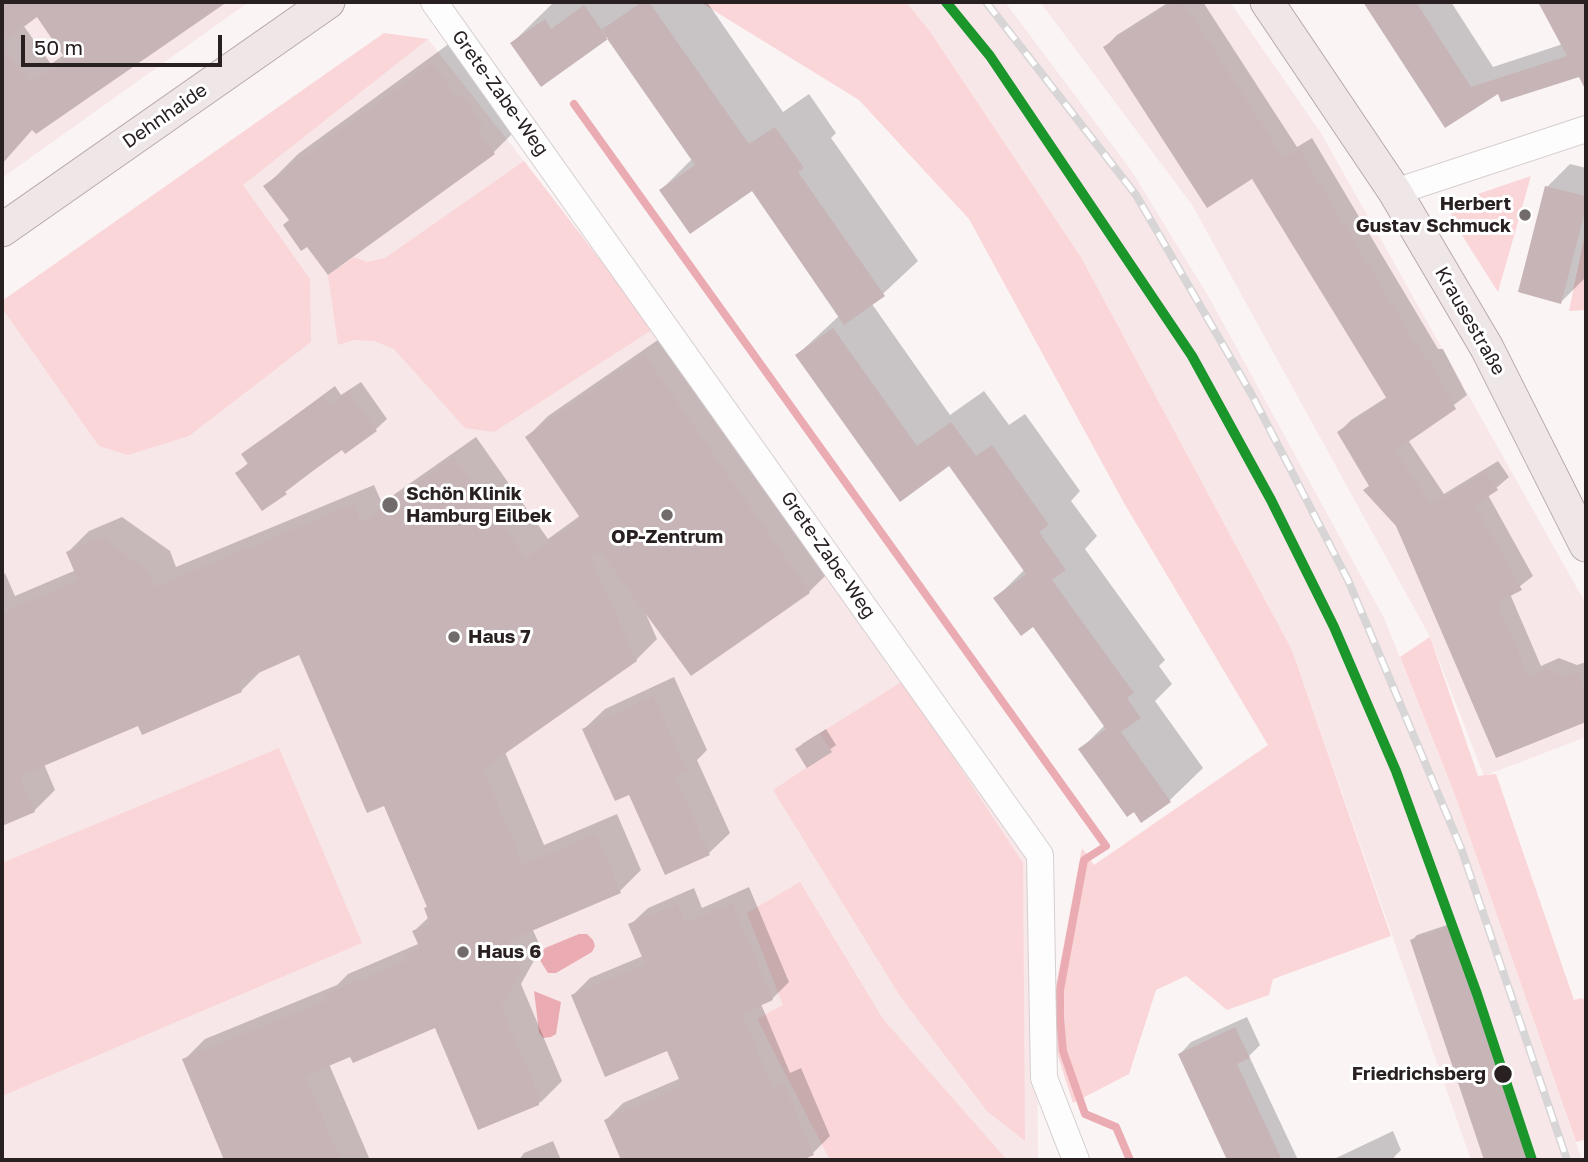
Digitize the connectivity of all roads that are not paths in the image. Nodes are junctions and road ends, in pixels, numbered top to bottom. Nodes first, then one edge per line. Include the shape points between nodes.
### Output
1 (328, 2) edge
2 (434, 2) edge
3 (1267, 2) edge
4 (1586, 129) edge
5 (1395, 192) junction
6 (2, 230) edge
7 (1586, 545) edge
8 (1076, 1160) edge

1 - 6 main road, Dehnhaide
2 - 8 street, Grete-Zabe-Weg via 1040,855 1044,1078
3 - 5 main road, Krausestraße
4 - 5 street
5 - 7 main road, Krausestraße via 1487,348

